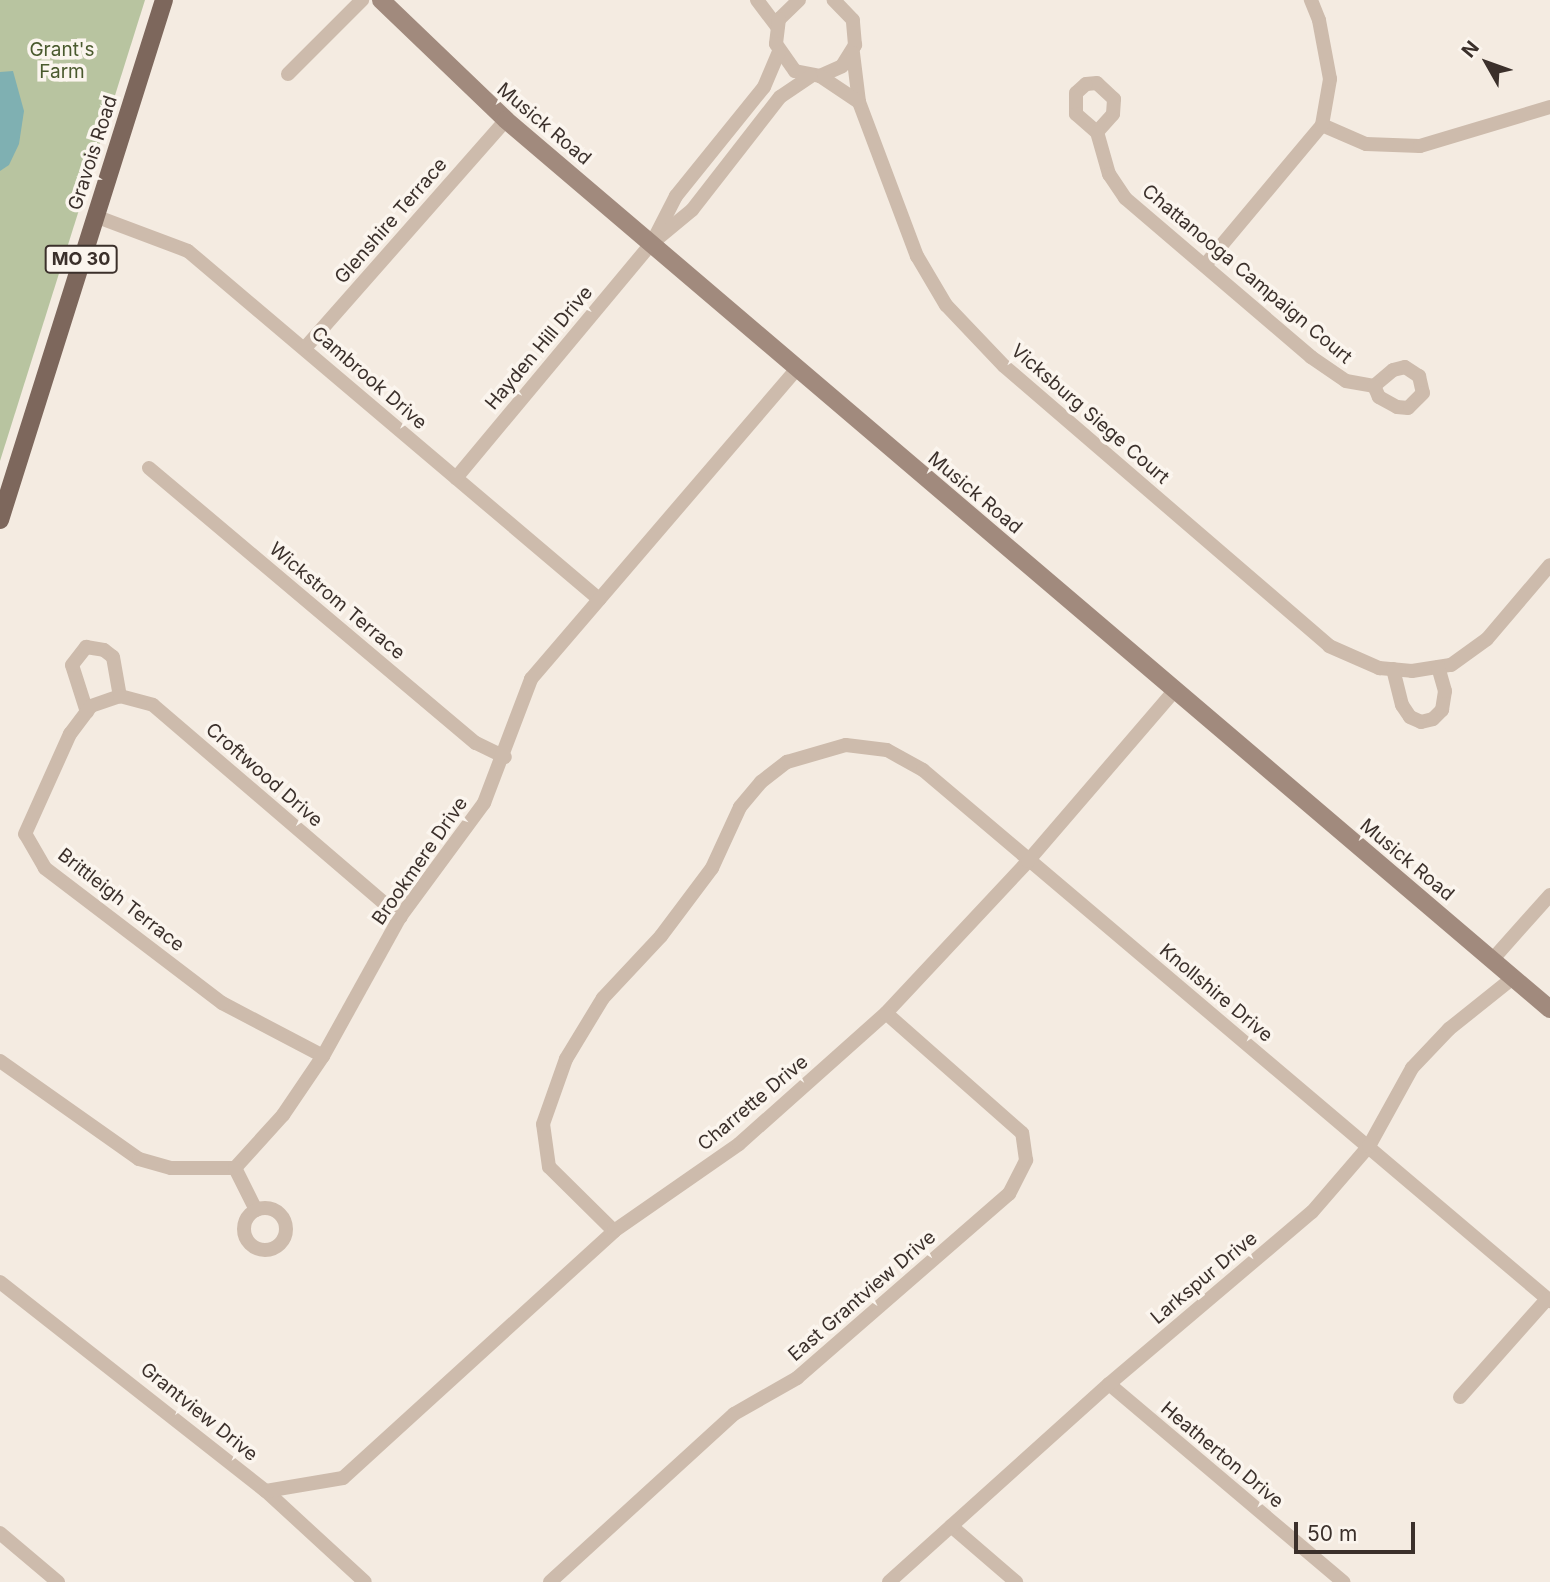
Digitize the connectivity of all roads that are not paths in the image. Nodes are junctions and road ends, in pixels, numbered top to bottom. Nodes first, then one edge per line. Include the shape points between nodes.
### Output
1 (164, 0) edge
2 (362, 0) edge
3 (381, 0) edge
4 (757, 0) edge
5 (799, 0) edge
6 (834, 0) edge
7 (1311, 0) edge
8 (849, 6) edge
9 (777, 27) junction
10 (779, 52) junction
11 (853, 53) junction
12 (288, 75) dead end
13 (815, 76) junction
14 (859, 102) junction
15 (1550, 107) edge
16 (506, 120) junction
17 (1322, 125) junction
18 (1097, 132) dead end
19 (95, 216) junction
20 (652, 243) junction
21 (1205, 265) junction
22 (305, 348) junction
23 (797, 369) junction
24 (1374, 386) dead end
25 (149, 468) dead end
26 (456, 478) junction
27 (0, 520) edge
28 (1550, 565) edge
29 (599, 599) junction
30 (1438, 667) junction
31 (1393, 669) junction
32 (1174, 691) junction
33 (120, 696) junction
34 (89, 709) junction
35 (505, 757) junction
36 (1028, 861) junction
37 (1550, 895) edge
38 (400, 917) junction
39 (1492, 960) junction
40 (1513, 978) junction
41 (1550, 1009) edge
42 (886, 1013) junction
43 (323, 1056) junction
44 (0, 1061) edge
45 (1368, 1146) junction
46 (235, 1168) junction
47 (256, 1210) dead end
48 (614, 1231) junction
49 (0, 1282) edge
50 (1548, 1300) edge
51 (1109, 1384) junction
52 (1460, 1397) dead end
53 (266, 1491) junction
54 (951, 1526) junction
55 (0, 1534) edge
56 (58, 1582) edge
57 (365, 1582) edge
58 (550, 1582) edge
59 (889, 1582) edge
60 (1016, 1582) edge
61 (1343, 1582) edge

1 - 19 main road, Gravois Road / MO 30
2 - 12 street
3 - 16 street, Musick Road
4 - 9 street
5 - 9 street via 784,12
6 - 8 street
7 - 17 street via 1330,79
8 - 11 street, Vicksburg Siege Court via 856,28
9 - 10 street
10 - 13 street via 788,66
10 - 20 street via 764,87 676,196
11 - 13 street via 835,71
11 - 14 street, Vicksburg Siege Court
13 - 14 street
13 - 20 street via 780,97 692,210
14 - 31 street, Vicksburg Siege Court via 916,256 946,305 1004,366 1329,646 1355,660
15 - 17 street via 1420,146 1366,144
16 - 20 street, Musick Road
16 - 22 street, Glenshire Terrace
17 - 21 street
18 - 21 street, Chattanooga Campaign Court via 1109,174 1125,198
19 - 22 street, Cambrook Drive via 188,251
19 - 27 main road, Gravois Road / MO 30
20 - 23 street, Musick Road
20 - 26 street, Hayden Hill Drive
21 - 24 street, Chattanooga Campaign Court via 1311,357 1346,381
22 - 26 street, Cambrook Drive
23 - 29 street, Brookmere Drive
23 - 32 street, Musick Road
25 - 35 street, Wickstrom Terrace via 476,743
26 - 29 street, Cambrook Drive
28 - 30 street, Vicksburg Siege Court via 1487,639 1451,665
29 - 35 street, Brookmere Drive via 531,679 520,698
30 - 31 street, Vicksburg Siege Court
30 - 31 street via 1445,691 1442,710 1421,722 1410,717 1402,705
32 - 36 street, Charrette Drive
32 - 39 street, Musick Road
33 - 34 street
33 - 34 street via 113,657 86,647 72,665
33 - 38 street, Croftwood Drive via 153,705
34 - 43 street, Brittleigh Terrace via 70,734 38,797 25,834 31,850 45,868 222,1003
35 - 38 street, Brookmere Drive via 484,803
36 - 42 street, Charrette Drive
36 - 45 street, Knollshire Drive
36 - 48 street, Knollshire Drive via 923,770 887,750 846,745 788,762 761,782 740,807 712,868 661,936 603,998 566,1059 543,1124 549,1167
37 - 39 street
38 - 43 street, Brookmere Drive
39 - 40 street, Musick Road
40 - 41 street, Musick Road
40 - 45 street, Larkspur Drive via 1449,1030 1412,1068
42 - 48 street, Charrette Drive via 739,1144
42 - 58 street, East Grantview Drive via 1022,1133 1026,1160 1009,1194 797,1378 734,1413
43 - 46 street, Brookmere Drive via 283,1115
44 - 46 street via 139,1159 170,1168
45 - 50 street, Knollshire Drive
45 - 51 street, Larkspur Drive via 1312,1212
46 - 47 street
48 - 53 street, Charrette Drive via 342,1478
49 - 53 street, Grantview Drive
50 - 52 street, Knollshire Drive
51 - 54 street, Larkspur Drive
51 - 61 street, Heatherton Drive
53 - 57 street, Grantview Drive
54 - 59 street, Larkspur Drive
54 - 60 street
55 - 56 street

